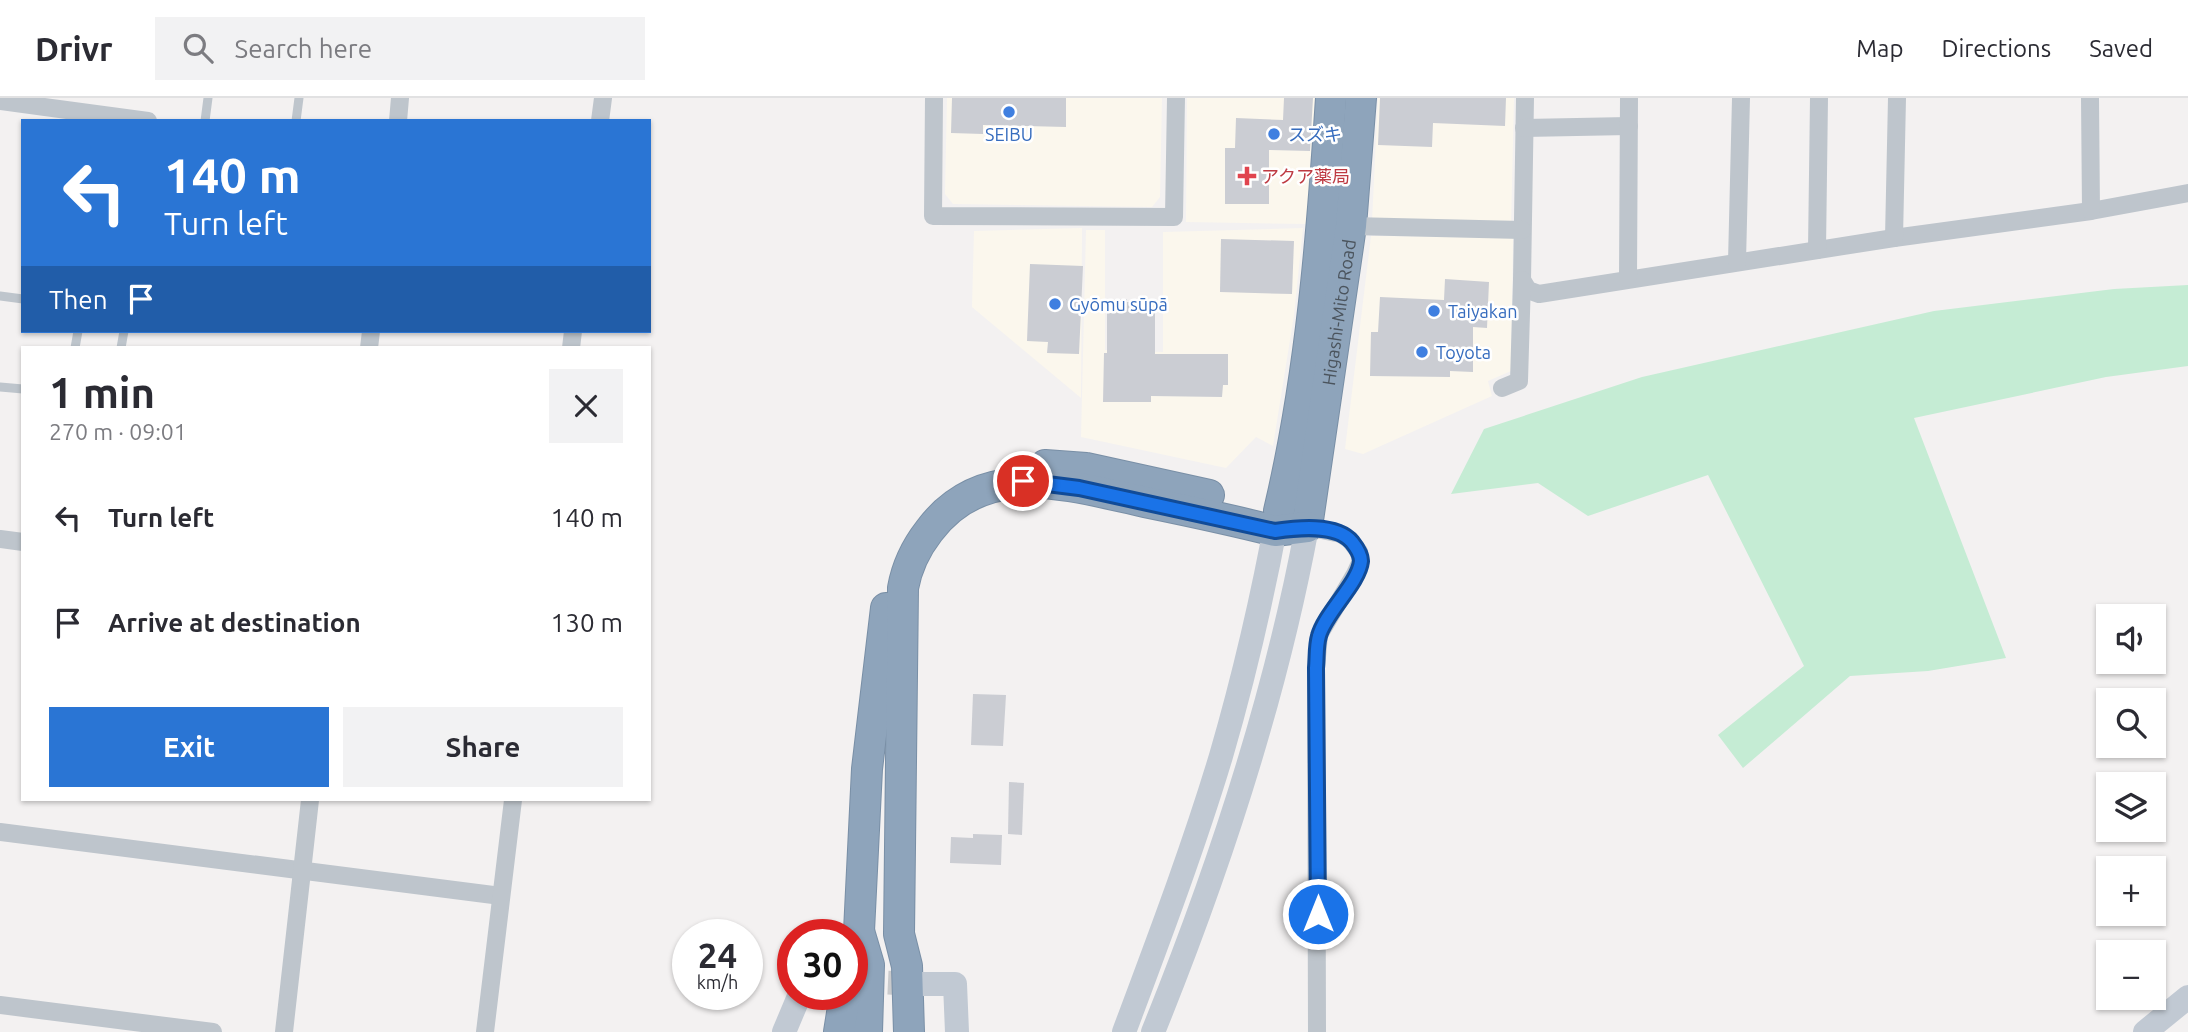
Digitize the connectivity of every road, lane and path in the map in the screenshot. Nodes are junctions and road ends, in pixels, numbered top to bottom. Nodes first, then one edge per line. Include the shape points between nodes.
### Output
1 (208, 98) edge
2 (299, 98) edge
3 (400, 98) edge
4 (603, 98) edge
5 (934, 98) edge
6 (1176, 98) edge
7 (1331, 98) edge
8 (1361, 98) edge
9 (1525, 98) edge
10 (1629, 98) edge
11 (1741, 98) edge
12 (1819, 98) edge
13 (1897, 98) edge
14 (2073, 98) edge
15 (2090, 98) edge
16 (0, 101) edge
17 (133, 119) edge
18 (205, 119) edge
19 (296, 119) edge
20 (398, 119) edge
21 (600, 119) edge
22 (1629, 126) junction
23 (1524, 128) junction
24 (2188, 193) edge
25 (2091, 211) junction
26 (1351, 226) junction
27 (1522, 230) junction
28 (1894, 238) junction
29 (1817, 250) junction
30 (1737, 262) junction
31 (1628, 278) junction
32 (1522, 281) junction
33 (0, 296) edge
34 (21, 299) edge
35 (0, 387) edge
36 (1502, 388) dead end
37 (21, 389) edge
38 (1277, 521) junction
39 (1307, 527) junction
40 (0, 539) edge
41 (21, 542) edge
42 (310, 801) edge
43 (513, 801) edge
44 (0, 832) edge
45 (301, 869) junction
46 (501, 896) junction
47 (857, 919) edge
48 (899, 934) junction
49 (868, 963) edge
50 (918, 984) tunnel mouth
51 (2188, 997) edge
52 (868, 998) edge
53 (0, 1005) edge
54 (793, 1010) edge
55 (842, 1010) edge
56 (868, 1010) edge
57 (213, 1032) edge
58 (284, 1032) edge
59 (485, 1032) edge
60 (784, 1032) edge
61 (839, 1032) edge
62 (867, 1032) edge
63 (882, 1032) edge
64 (909, 1032) edge
65 (957, 1032) edge
66 (1124, 1032) edge
67 (1153, 1032) edge
68 (1317, 1032) edge
69 (2145, 1032) edge

1 - 18 lane
2 - 19 lane
3 - 20 street
4 - 21 street
5 - 6 street via 933,216 1174,217
7 - 38 highway, Higashi-Mito Road via 1323,225 1307,357
8 - 26 highway, Higashi-Mito Road
9 - 23 street
10 - 22 street
11 - 30 street
12 - 29 street
13 - 28 street
14 - 15 street
15 - 25 street
16 - 17 street
22 - 23 street
22 - 31 street
23 - 27 street
24 - 25 street
25 - 28 street
26 - 27 street
26 - 39 highway, Higashi-Mito Road
27 - 32 street
28 - 29 street
29 - 30 street
30 - 31 street
31 - 32 street via 1539,294 1528,290
32 - 36 street via 1519,381
33 - 34 lane
35 - 37 lane
38 - 39 highway
38 - 47 highway via 1086,468 1042,465 984,472 951,486 924,508 902,538 890,572 867,769
38 - 48 highway via 1023,481 965,498 934,524 912,556 903,588
38 - 66 street via 1221,757
39 - 67 street via 1296,587 1248,768
39 - 68 street via 1342,534 1359,552 1361,561 1319,635
40 - 41 street
42 - 45 street
43 - 46 street
44 - 45 street
45 - 46 street
45 - 58 street
46 - 59 street
48 - 63 highway via 884,966
48 - 64 highway via 907,966
49 - 52 highway
50 - 65 street via 956,984
51 - 69 street
53 - 57 street
54 - 60 street
55 - 61 highway
56 - 62 highway

